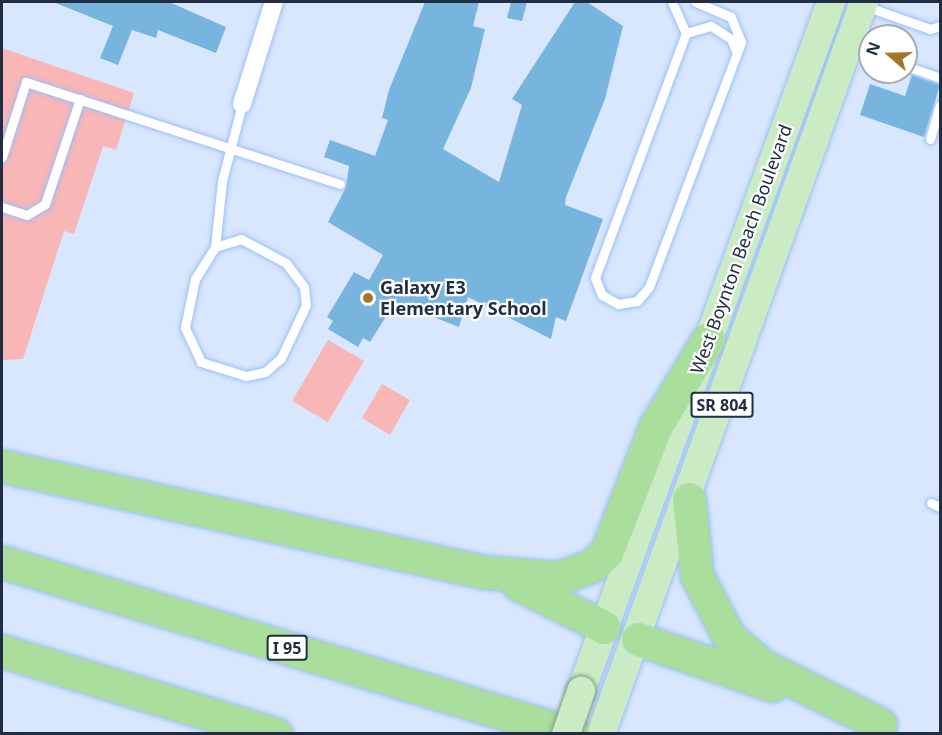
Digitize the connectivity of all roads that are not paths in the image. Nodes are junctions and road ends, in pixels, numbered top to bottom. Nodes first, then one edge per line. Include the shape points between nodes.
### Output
1 (274, 2) edge
2 (672, 2) edge
3 (695, 2) edge
4 (831, 2) edge
5 (857, 3) edge
6 (940, 26) edge
7 (858, 27) edge
8 (686, 33) junction
9 (737, 53) junction
10 (858, 53) edge
11 (918, 70) edge
12 (940, 78) edge
13 (80, 99) junction
14 (829, 102) junction
15 (242, 104) joint
16 (940, 105) edge
17 (930, 138) dead end
18 (231, 147) junction
19 (2, 157) edge
20 (789, 165) junction
21 (340, 184) dead end
22 (2, 207) edge
23 (215, 248) junction
24 (708, 339) junction
25 (2, 466) edge
26 (689, 499) junction
27 (2, 562) edge
28 (486, 572) junction
29 (604, 627) junction
30 (638, 639) junction
31 (2, 651) edge
32 (893, 729) edge
33 (276, 734) edge
34 (566, 734) edge
35 (573, 734) edge
36 (601, 734) edge

1 - 15 street
2 - 8 lane
3 - 9 lane via 737,24
4 - 20 main road, West Boynton Beach Boulevard / SR 804
5 - 6 lane via 930,29
5 - 7 main road, West Boynton Beach Boulevard / SR 804
5 - 14 main road via 835,31
8 - 9 lane via 711,26 731,39
8 - 9 lane via 597,270 597,287 610,301 628,304 649,287
10 - 14 main road, West Boynton Beach Boulevard / SR 804
11 - 12 lane
13 - 18 lane
13 - 19 lane via 26,82
13 - 22 lane via 45,204 27,215
14 - 20 main road, West Boynton Beach Boulevard / SR 804
15 - 18 lane
16 - 17 lane
18 - 21 lane
18 - 23 lane
20 - 24 main road, West Boynton Beach Boulevard / SR 804
20 - 26 main road, West Boynton Beach Boulevard / SR 804
23 - 23 lane via 195,279 187,306 187,339 201,362 213,369 246,376 265,372 299,329 306,305 304,287 286,262 262,247 242,239
24 - 28 highway via 655,427 616,536 599,561 559,578
24 - 29 main road, West Boynton Beach Boulevard / SR 804
25 - 28 highway
26 - 30 main road, West Boynton Beach Boulevard / SR 804
26 - 32 highway via 697,576 729,637 763,666
27 - 35 highway, I 95
28 - 29 highway via 541,593
29 - 30 main road
29 - 34 main road, West Boynton Beach Boulevard / SR 804, bridge
30 - 32 highway
30 - 36 main road, West Boynton Beach Boulevard / SR 804
31 - 33 highway

